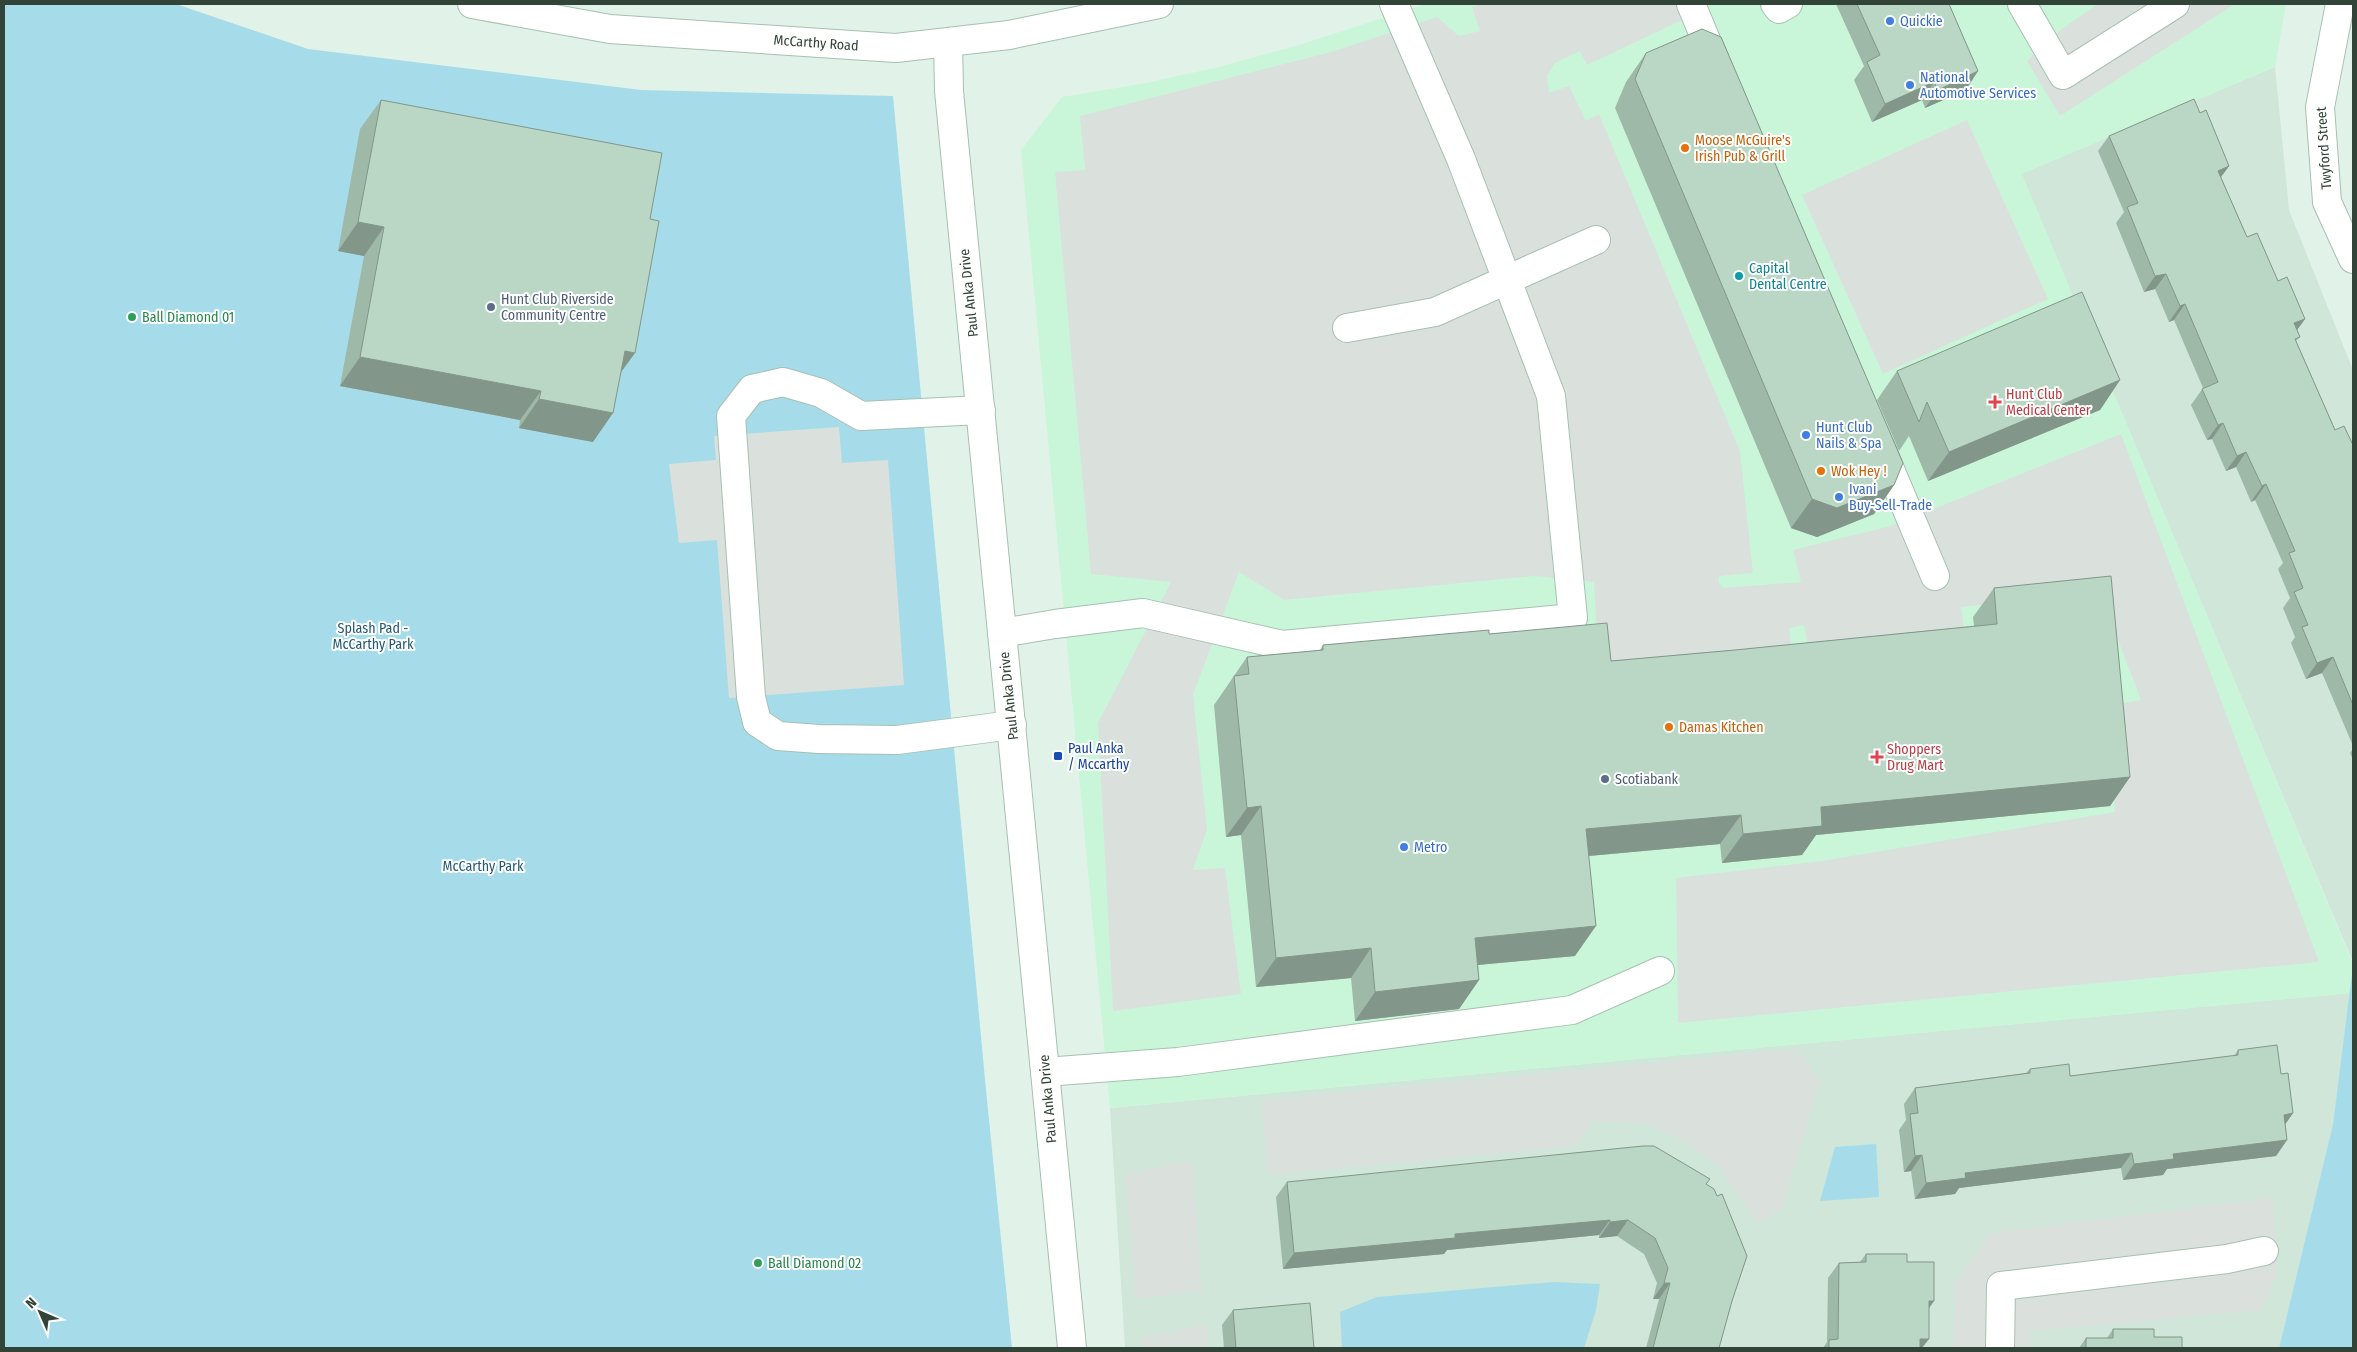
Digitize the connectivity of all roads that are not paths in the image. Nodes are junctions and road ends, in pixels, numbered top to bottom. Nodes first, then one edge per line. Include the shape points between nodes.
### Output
1 (472, 4) edge
2 (1159, 4) edge
3 (1394, 4) edge
4 (1691, 4) edge
5 (1775, 4) edge
6 (1788, 4) edge
7 (2022, 4) edge
8 (2175, 4) edge
9 (2340, 4) edge
10 (1048, 15) edge
11 (948, 43) junction
12 (1726, 86) edge
13 (1596, 240) dead end
14 (2353, 259) edge
15 (1507, 279) junction
16 (1347, 328) dead end
17 (981, 410) junction
18 (1869, 422) edge
19 (1935, 576) dead end
20 (1002, 633) junction
21 (1012, 725) junction
22 (1660, 970) dead end
23 (1046, 1072) junction
24 (2264, 1251) dead end
25 (1072, 1348) edge
26 (2000, 1348) edge

1 - 11 street, McCarthy Road via 610,29 896,48
2 - 10 street, McCarthy Road
3 - 15 street via 1461,159
4 - 12 street
5 - 6 street via 1779,9
7 - 8 street via 2063,76
9 - 14 street, Twyford Street via 2320,107 2327,202
10 - 11 street, McCarthy Road
11 - 17 street, Paul Anka Drive via 948,76
13 - 15 street
15 - 16 street via 1435,312
15 - 20 street via 1551,396 1573,618 1282,644 1143,613
17 - 20 street, Paul Anka Drive
17 - 21 street via 861,416 821,393 783,382 752,389 731,416 751,697 757,722 778,736 897,740
18 - 19 street
20 - 21 street, Paul Anka Drive
21 - 23 street, Paul Anka Drive
22 - 23 street via 1572,1010 1178,1062
23 - 25 street, Paul Anka Drive
24 - 26 street via 2227,1259 2001,1286

